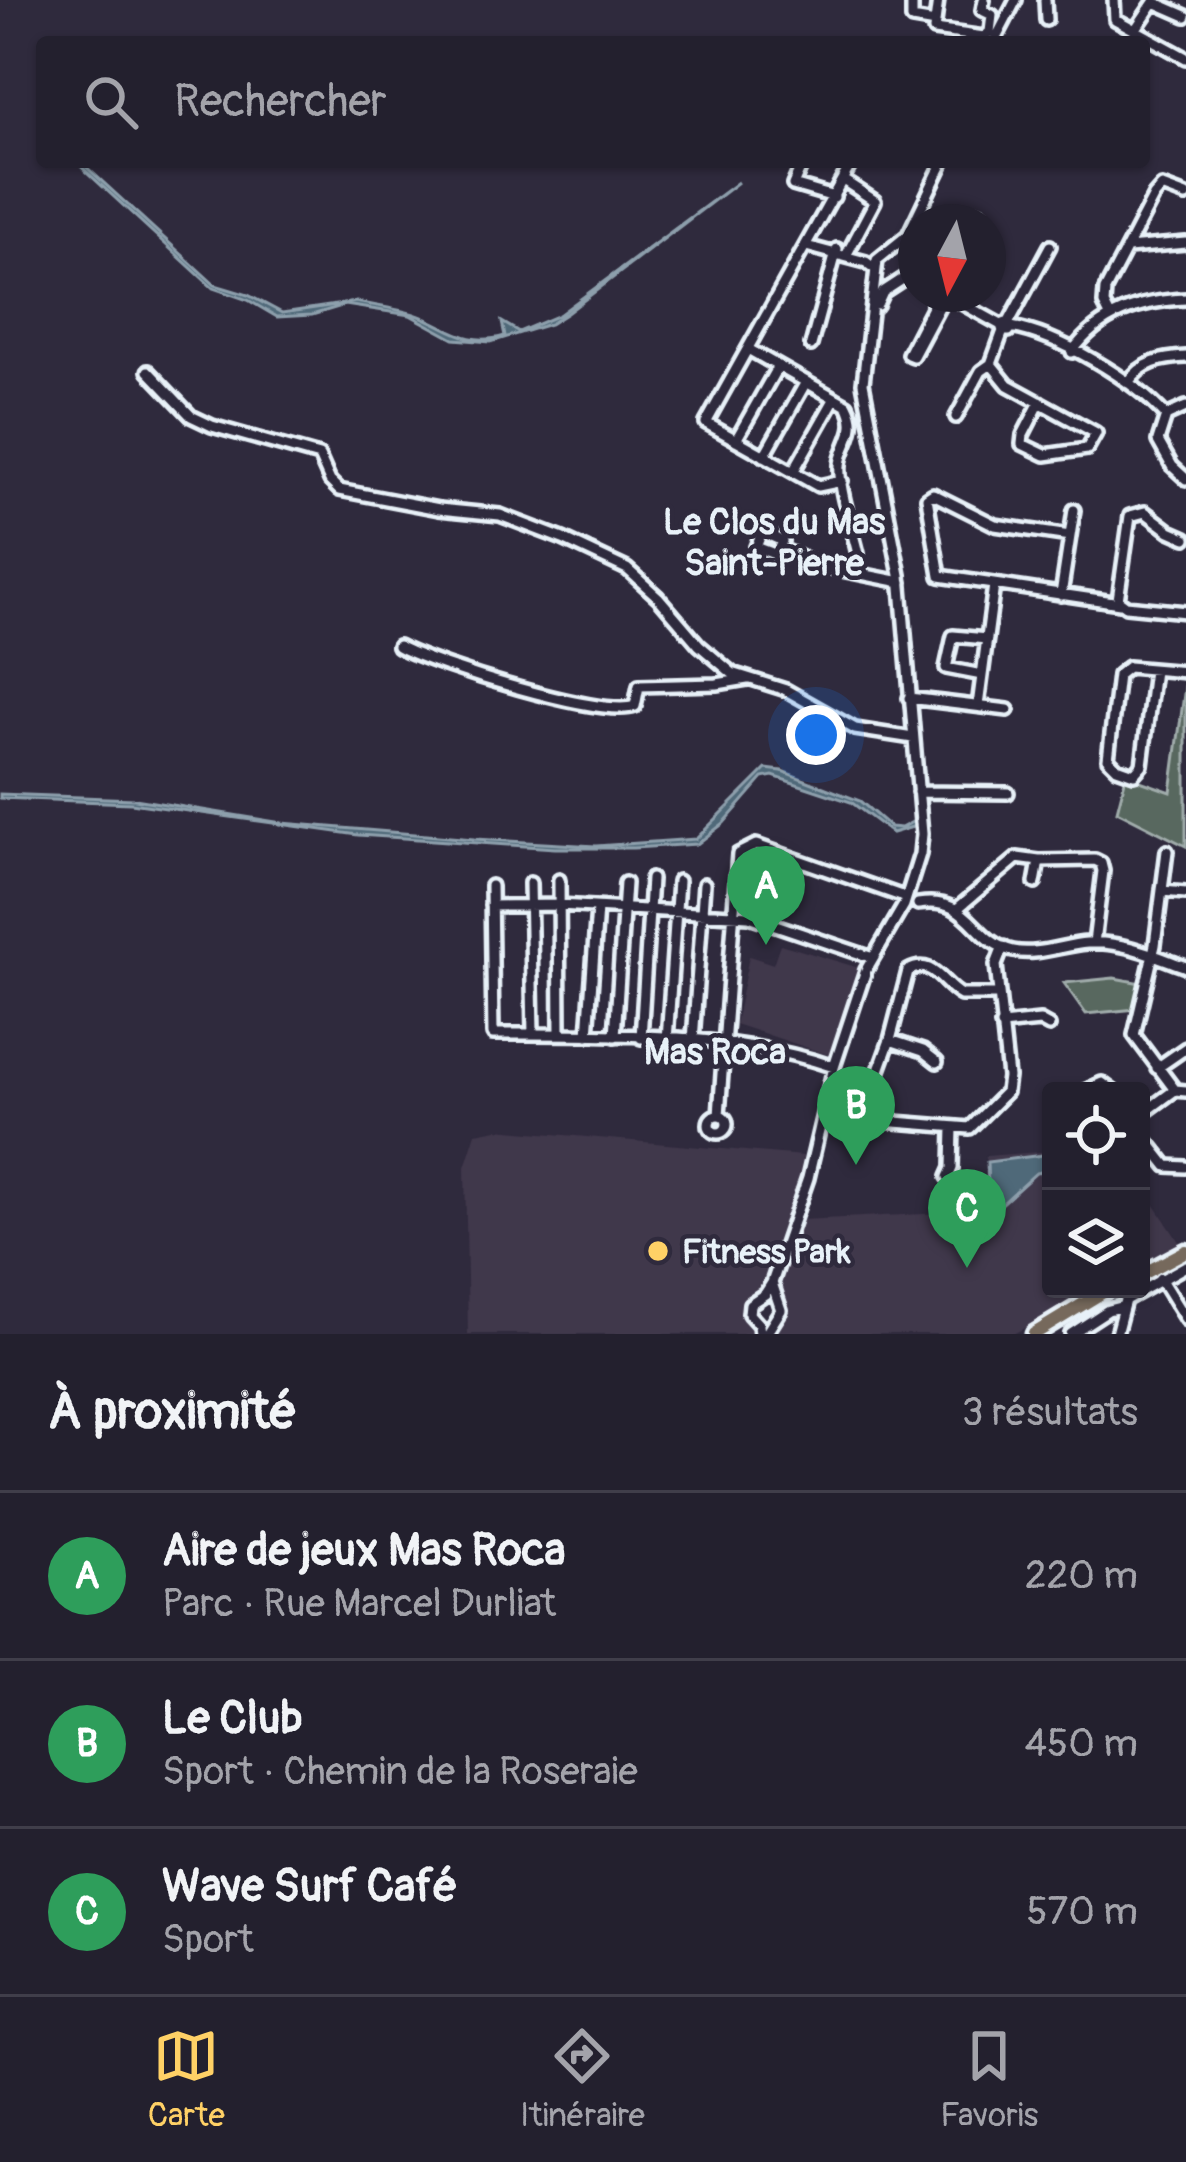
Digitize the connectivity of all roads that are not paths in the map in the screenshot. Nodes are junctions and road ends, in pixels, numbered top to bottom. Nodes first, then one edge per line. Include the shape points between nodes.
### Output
1 (912, 0) edge
2 (938, 0) edge
3 (984, 0) edge
4 (1016, 0) edge
5 (1045, 0) edge
6 (1114, 0) edge
7 (1186, 16) edge
8 (1046, 20) dead end
9 (935, 27) junction
10 (1135, 30) junction
11 (997, 36) edge
12 (1146, 36) edge
13 (1150, 38) edge
14 (1186, 58) edge
15 (800, 168) edge
16 (849, 168) edge
17 (940, 168) edge
18 (843, 180) junction
19 (1186, 196) edge
20 (835, 197) junction
21 (923, 204) edge
22 (1186, 243) edge
23 (808, 244) junction
24 (898, 244) edge
25 (1050, 246) dead end
26 (1128, 248) junction
27 (892, 250) junction
28 (840, 252) junction
29 (898, 253) edge
30 (880, 256) junction
31 (877, 273) junction
32 (898, 283) edge
33 (893, 285) junction
34 (944, 294) edge
35 (1186, 299) edge
36 (874, 310) junction
37 (979, 312) edge
38 (1110, 316) junction
39 (1006, 326) junction
40 (811, 345) dead end
41 (748, 350) junction
42 (1072, 352) junction
43 (1186, 357) edge
44 (992, 364) junction
45 (778, 367) junction
46 (148, 371) dead end
47 (806, 382) junction
48 (1128, 382) junction
49 (835, 398) junction
50 (1040, 402) junction
51 (1186, 407) edge
52 (1166, 416) junction
53 (956, 417) dead end
54 (736, 440) junction
55 (764, 456) junction
56 (793, 472) junction
57 (1186, 479) edge
58 (842, 481) junction
59 (1074, 510) dead end
60 (1070, 536) junction
61 (1186, 538) edge
62 (779, 548) dead end
63 (858, 554) dead end
64 (901, 582) junction
65 (994, 584) junction
66 (1061, 595) junction
67 (1120, 603) junction
68 (1186, 612) edge
69 (987, 639) junction
70 (398, 646) dead end
71 (1154, 670) junction
72 (1186, 672) edge
73 (982, 676) junction
74 (747, 679) junction
75 (909, 698) junction
76 (978, 706) junction
77 (1008, 710) dead end
78 (913, 738) junction
79 (918, 792) junction
80 (1008, 793) dead end
81 (1167, 851) dead end
82 (1039, 861) junction
83 (651, 879) dead end
84 (559, 880) dead end
85 (678, 881) dead end
86 (530, 883) dead end
87 (1035, 883) dead end
88 (625, 884) dead end
89 (704, 884) dead end
90 (490, 886) dead end
91 (1162, 891) junction
92 (1186, 893) edge
93 (913, 899) junction
94 (531, 905) junction
95 (559, 905) junction
96 (491, 906) junction
97 (597, 908) junction
98 (958, 908) junction
99 (624, 909) junction
100 (650, 911) junction
101 (676, 913) junction
102 (702, 914) junction
103 (732, 916) junction
104 (1094, 943) junction
105 (1003, 947) junction
106 (1152, 955) junction
107 (873, 958) junction
108 (1186, 968) edge
109 (998, 995) junction
110 (1001, 1025) junction
111 (1049, 1026) dead end
112 (532, 1034) junction
113 (560, 1034) junction
114 (588, 1035) junction
115 (615, 1036) junction
116 (640, 1037) junction
117 (667, 1040) junction
118 (890, 1040) junction
119 (693, 1041) junction
120 (724, 1043) junction
121 (1186, 1048) edge
122 (937, 1062) dead end
123 (834, 1067) junction
124 (1157, 1068) junction
125 (1180, 1090) edge
126 (1150, 1109) edge
127 (718, 1115) dead end
128 (953, 1127) junction
129 (1150, 1144) edge
130 (1186, 1167) edge
131 (948, 1177) dead end
132 (1186, 1249) edge
133 (1186, 1266) edge
134 (1150, 1267) edge
135 (1160, 1278) junction
136 (770, 1295) junction
137 (1093, 1298) edge
138 (1104, 1298) edge
139 (1120, 1307) junction
140 (1186, 1319) edge
141 (763, 1330) edge
142 (1034, 1334) edge
143 (1047, 1334) edge
144 (1071, 1334) edge
145 (1116, 1334) edge

1 - 9 street via 912,19
2 - 9 street
3 - 9 street via 982,10 992,12 987,36
4 - 11 street
5 - 8 street
6 - 10 street via 1114,19
7 - 10 street via 1154,2
10 - 12 street
13 - 14 street
15 - 20 street via 793,185
16 - 18 street
17 - 21 street
18 - 20 street
18 - 28 street via 875,201
19 - 26 street via 1157,190
20 - 23 street
22 - 26 street
23 - 28 street
23 - 41 street
24 - 27 street
25 - 39 street
26 - 38 street via 1103,297
27 - 29 street
27 - 30 street
28 - 30 street
28 - 31 street
28 - 40 street
30 - 31 street
31 - 33 street
31 - 36 street
32 - 33 street
33 - 36 street
34 - 34 street via 908,354 913,356
35 - 38 street
36 - 64 street via 863,383
37 - 39 street
38 - 42 street
39 - 42 street
39 - 44 street
41 - 45 street
41 - 54 street via 706,422
42 - 48 street
43 - 48 street via 1156,361
44 - 50 street via 1008,385
44 - 53 street
45 - 47 street
45 - 54 street
46 - 74 street via 191,416 320,457 339,490 500,515 615,563 720,665
47 - 49 street
47 - 55 street
48 - 52 street
49 - 56 street
49 - 58 street via 847,404 854,427 839,462
50 - 50 street via 1096,433 1087,449 1045,455 1022,444
51 - 52 street
52 - 57 street via 1158,441
54 - 55 street
55 - 56 street
56 - 58 street via 818,486
58 - 63 street
59 - 60 street
60 - 65 street via 995,525 929,496 940,576
60 - 66 street
61 - 67 street via 1145,512 1130,516
62 - 64 street via 820,566
64 - 75 street
65 - 66 street
65 - 69 street
66 - 67 street
67 - 68 street
69 - 73 street
69 - 73 street via 952,636 946,668
70 - 74 street via 622,711 635,706 639,686
71 - 71 street via 1128,667 1118,675 1108,759 1133,774 1142,765
71 - 72 street
73 - 76 street
74 - 78 street via 786,690 855,729
75 - 76 street
75 - 78 street
76 - 77 street
78 - 79 street
79 - 80 street
79 - 93 street
81 - 91 street
82 - 87 street
82 - 98 street via 1009,861
82 - 104 street via 1105,860
83 - 100 street
84 - 95 street
85 - 101 street
86 - 94 street
88 - 99 street
89 - 102 street
90 - 96 street
91 - 92 street
91 - 106 street
93 - 98 street
93 - 103 street via 756,845 738,854
93 - 107 street
94 - 95 street
94 - 96 street
94 - 112 street
95 - 97 street
95 - 113 street
96 - 112 street via 493,1034
97 - 99 street
97 - 114 street
98 - 105 street
99 - 100 street
99 - 115 street
100 - 101 street
100 - 116 street
101 - 102 street
101 - 117 street
102 - 103 street
102 - 119 street
103 - 107 street
103 - 120 street
104 - 105 street via 1033,953
104 - 106 street
105 - 109 street
106 - 108 street
106 - 124 street via 1134,1035
107 - 123 street
109 - 110 street
109 - 118 street via 961,995 916,967 904,977
110 - 111 street
110 - 128 street via 1008,1087 975,1126
112 - 113 street
113 - 114 street
114 - 115 street
115 - 116 street
116 - 117 street
117 - 119 street
118 - 122 street
118 - 128 street via 866,1106 870,1120
119 - 120 street
120 - 123 street via 766,1046
120 - 127 street
121 - 124 street
123 - 136 street
124 - 125 street
125 - 126 street
128 - 131 street
129 - 130 street via 1167,1166
132 - 134 main road
133 - 135 street
135 - 139 street
135 - 140 street
136 - 141 street via 780,1314
136 - 141 street via 749,1307
137 - 142 main road
138 - 143 main road
139 - 144 street
139 - 145 street

